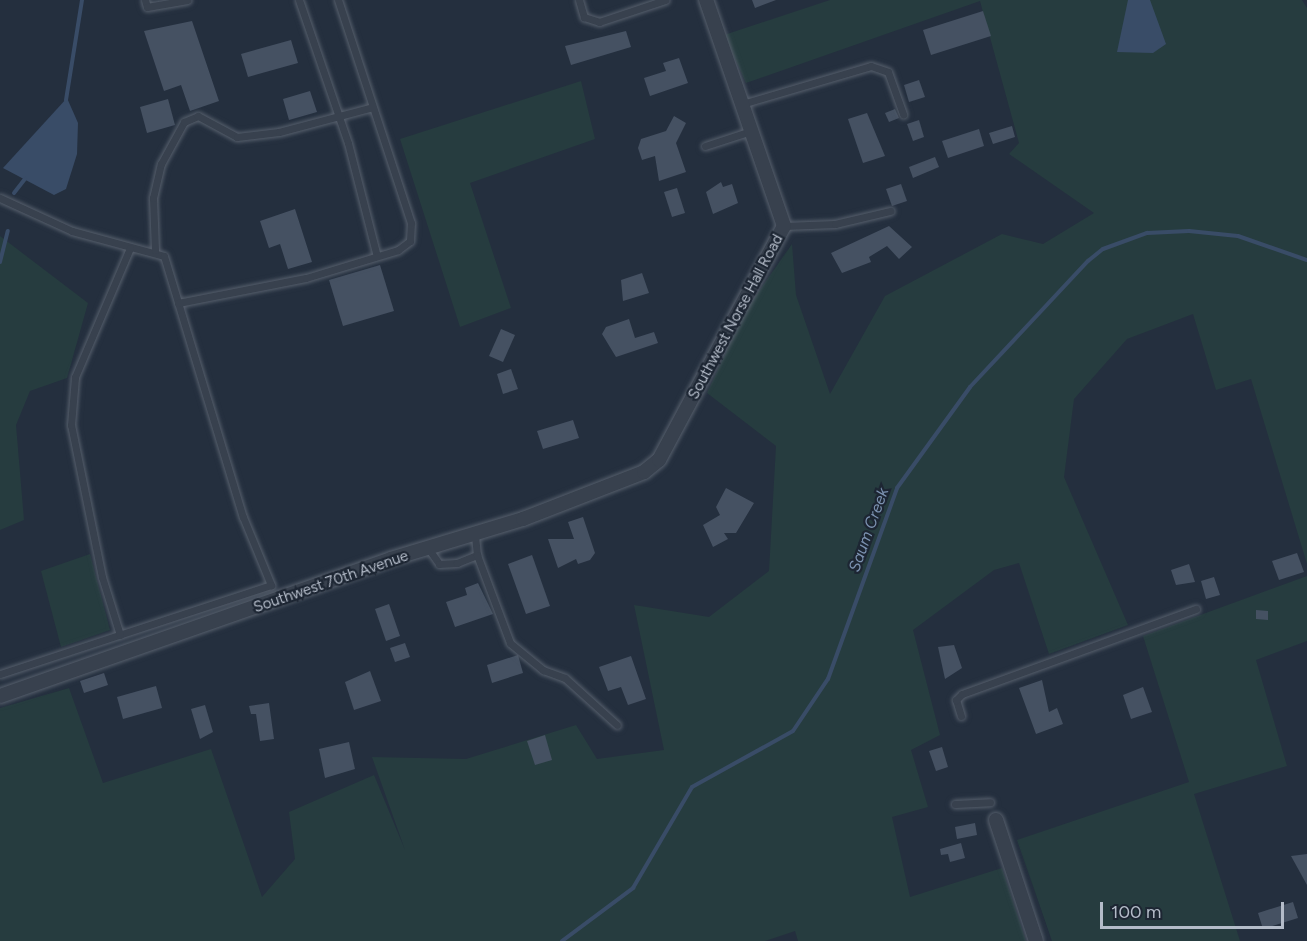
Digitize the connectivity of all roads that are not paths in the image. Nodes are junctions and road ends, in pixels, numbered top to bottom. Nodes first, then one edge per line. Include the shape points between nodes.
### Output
1 (145, 0) edge
2 (187, 0) edge
3 (299, 0) edge
4 (338, 0) edge
5 (579, 0) edge
6 (665, 0) edge
7 (706, 0) edge
8 (742, 105) junction
9 (369, 108) junction
10 (903, 114) dead end
11 (337, 118) junction
12 (751, 131) junction
13 (705, 146) dead end
14 (0, 198) edge
15 (890, 211) dead end
16 (784, 226) junction
17 (130, 248) junction
18 (155, 250) junction
19 (376, 254) junction
20 (178, 303) junction
21 (659, 460) joint
22 (475, 535) junction
23 (428, 548) junction
24 (477, 555) junction
25 (1197, 609) dead end
26 (120, 635) junction
27 (0, 674) edge
28 (0, 696) edge
29 (961, 716) dead end
30 (618, 725) dead end
31 (990, 802) dead end
32 (955, 804) dead end
33 (996, 820) dead end
34 (1036, 941) edge

1 - 2 lane via 147,7
3 - 11 lane
4 - 9 lane
5 - 6 lane via 584,17 598,22
7 - 8 street, Southwest Norse Hall Road
8 - 10 lane via 871,66 888,72
8 - 12 street, Southwest Norse Hall Road
9 - 11 lane
9 - 19 lane via 411,234 405,247
11 - 18 lane via 237,137 198,116 183,122 161,164 153,198
11 - 19 lane
12 - 13 lane
12 - 16 street, Southwest Norse Hall Road
14 - 17 lane via 72,231
15 - 16 lane via 835,224
16 - 21 street, Southwest Norse Hall Road
17 - 18 lane
17 - 26 lane via 93,324 75,377 71,425 102,576
18 - 20 lane via 170,268
19 - 20 lane via 306,278
20 - 26 lane via 243,517 271,585
21 - 22 street, Southwest 70th Avenue via 633,476
22 - 23 street, Southwest 70th Avenue
22 - 24 lane
23 - 24 lane via 439,564
23 - 28 street, Southwest 70th Avenue
24 - 30 lane via 510,643 543,670 565,678
25 - 29 lane via 962,694 956,700
26 - 27 lane
31 - 32 lane
33 - 34 street

